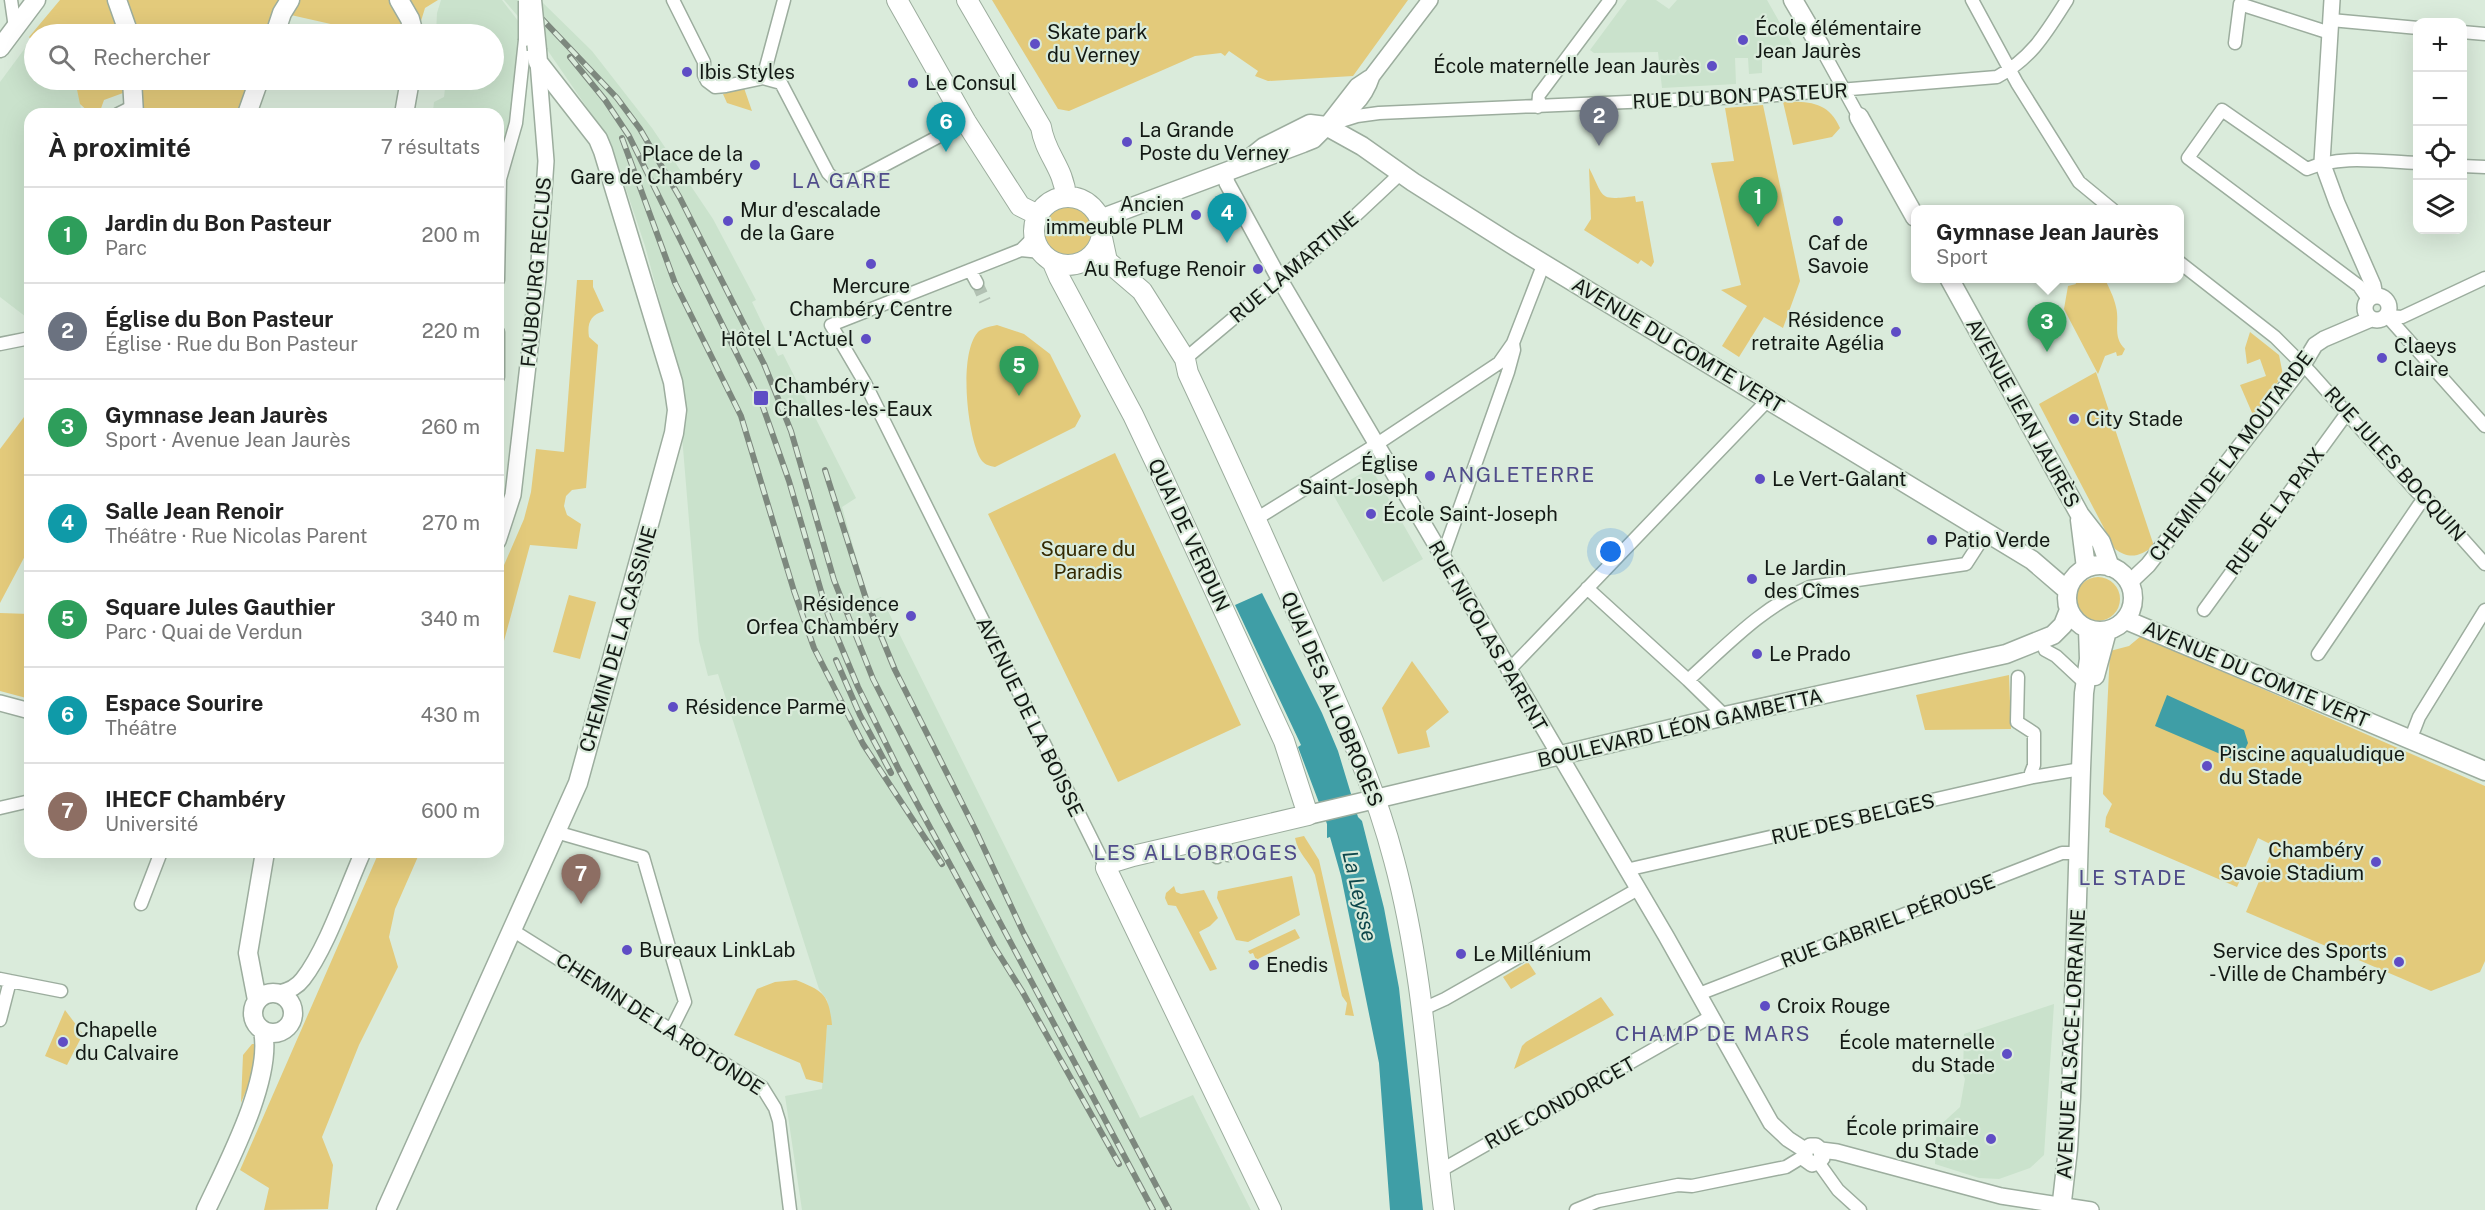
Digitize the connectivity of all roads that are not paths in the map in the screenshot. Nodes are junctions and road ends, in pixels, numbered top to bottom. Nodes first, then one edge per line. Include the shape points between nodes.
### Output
1 (11, 0) edge
2 (36, 0) edge
3 (117, 0) edge
4 (290, 0) edge
5 (399, 0) edge
6 (525, 0) edge
7 (532, 0) edge
8 (673, 0) edge
9 (784, 0) edge
10 (897, 0) edge
11 (966, 0) edge
12 (1430, 0) edge
13 (1610, 0) edge
14 (1793, 0) edge
15 (1972, 0) edge
16 (2067, 0) edge
17 (2332, 0) edge
18 (2240, 2) edge
19 (125, 24) edge
20 (278, 24) edge
21 (411, 24) edge
22 (2331, 27) junction
23 (15, 28) junction
24 (2413, 28) edge
25 (2467, 32) edge
26 (2485, 34) edge
27 (2235, 43) dead end
28 (1820, 46) joint
29 (0, 48) edge
30 (533, 50) junction
31 (2010, 70) junction
32 (763, 78) junction
33 (131, 90) edge
34 (256, 90) edge
35 (408, 90) edge
36 (1844, 91) junction
37 (1538, 107) junction
38 (128, 108) edge
39 (249, 108) edge
40 (405, 108) edge
41 (1859, 117) joint
42 (966, 122) junction
43 (1326, 126) junction
44 (2322, 162) junction
45 (2413, 163) edge
46 (504, 165) edge
47 (2467, 165) edge
48 (2485, 166) edge
49 (1224, 172) junction
50 (1401, 173) junction
51 (1066, 197) junction
52 (2107, 205) edge
53 (1911, 210) edge
54 (1038, 215) junction
55 (1100, 226) junction
56 (1037, 250) junction
57 (1544, 263) junction
58 (2184, 266) edge
59 (970, 270) junction
60 (2485, 278) edge
61 (1280, 280) junction
62 (977, 283) tunnel mouth
63 (1951, 283) edge
64 (2370, 305) junction
65 (2387, 316) junction
66 (24, 339) edge
67 (1513, 343) junction
68 (0, 344) edge
69 (1185, 359) junction
70 (2303, 365) junction
71 (1767, 401) junction
72 (2347, 413) junction
73 (2484, 422) edge
74 (1377, 444) junction
75 (2427, 499) junction
76 (2080, 515) junction
77 (1256, 519) junction
78 (504, 523) edge
79 (1986, 533) junction
80 (1442, 558) junction
81 (2032, 561) junction
82 (2485, 564) edge
83 (2110, 567) junction
84 (2082, 571) junction
85 (2129, 583) junction
86 (1587, 588) junction
87 (2068, 591) junction
88 (2485, 609) edge
89 (2069, 610) junction
90 (2204, 610) dead end
91 (2129, 614) junction
92 (2086, 628) junction
93 (2107, 631) junction
94 (2045, 650) junction
95 (2007, 654) junction
96 (2318, 654) dead end
97 (1508, 670) junction
98 (2018, 677) dead end
99 (1688, 680) junction
100 (2085, 683) junction
101 (0, 703) edge
102 (24, 709) edge
103 (1725, 716) junction
104 (2414, 730) junction
105 (2083, 733) junction
106 (1559, 756) junction
107 (2485, 760) edge
108 (2080, 769) junction
109 (2485, 771) edge
110 (2031, 773) dead end
111 (1375, 799) junction
112 (24, 802) edge
113 (0, 808) edge
114 (1315, 814) junction
115 (556, 832) junction
116 (1217, 836) junction
117 (2078, 853) junction
118 (1222, 856) dead end
119 (159, 858) edge
120 (265, 858) edge
121 (360, 858) edge
122 (1106, 868) junction
123 (1626, 870) junction
124 (1638, 889) junction
125 (141, 904) dead end
126 (512, 930) junction
127 (5, 980) edge
128 (61, 990) dead end
129 (1699, 994) junction
130 (270, 995) junction
131 (1423, 1008) junction
132 (1712, 1016) junction
133 (0, 1020) edge
134 (671, 1030) junction
135 (273, 1031) junction
136 (1804, 1153) junction
137 (1820, 1156) junction
138 (1438, 1168) junction
139 (2063, 1209) edge
140 (206, 1210) edge
141 (386, 1210) edge
142 (790, 1210) edge
143 (1271, 1210) edge
144 (1444, 1210) edge
145 (1576, 1210) edge
146 (1860, 1210) edge
147 (2091, 1210) edge

1 - 23 street
2 - 23 main road
3 - 19 main road
4 - 20 main road
5 - 21 main road
6 - 30 street, bridge
7 - 30 main road, FAUBOURG RECLUS, bridge
8 - 32 street via 704,62 706,81 715,87 726,87
9 - 32 street
10 - 42 main road
11 - 51 main road via 1041,127 1043,141 1065,182
12 - 43 street via 1372,76 1350,112
13 - 37 street via 1539,95
14 - 28 main road
15 - 31 street
16 - 31 street via 2036,46
17 - 22 street
18 - 22 street
18 - 27 street
22 - 24 street
22 - 44 street
23 - 29 main road
25 - 26 street
28 - 36 street
30 - 46 street
30 - 78 street, FAUBOURG RECLUS via 546,161 513,495
30 - 115 main road, CHEMIN DE LA CASSINE via 603,151 673,382 677,410 649,531 580,776
31 - 36 street, RUE DU BON PASTEUR via 1997,77
31 - 52 street via 2079,182
32 - 42 street via 781,83 828,173 837,182 868,174
33 - 38 main road
34 - 39 main road
35 - 40 main road
36 - 37 street, RUE DU BON PASTEUR
36 - 41 street
37 - 43 street, RUE DU BON PASTEUR via 1379,113
41 - 53 main road
42 - 54 main road via 1020,206
43 - 49 main road via 1311,124
43 - 50 main road, AVENUE DU COMTE VERT
44 - 45 street
44 - 64 street
44 - 64 street via 2307,169 2222,110 2188,158 2359,286
47 - 48 street
49 - 55 main road
49 - 61 street, RUE NICOLAS PARENT
50 - 57 main road, AVENUE DU COMTE VERT
50 - 61 street, RUE LAMARTINE
51 - 54 main road via 1050,202
51 - 55 main road via 1084,202
54 - 56 main road via 1034,226
55 - 56 main road via 1097,248 1084,261 1069,265
55 - 69 main road, QUAI DES ALLOBROGES via 1107,261 1142,291
56 - 59 street
56 - 114 main road, QUAI DE VERDUN via 1059,277 1133,415
57 - 67 street
57 - 71 main road, AVENUE DU COMTE VERT
58 - 70 street, RUE JULES BOCQUIN via 2275,337
59 - 62 street
59 - 122 street, AVENUE DE LA BOISSE via 831,325 865,383
60 - 65 street via 2402,317
61 - 69 street, RUE LAMARTINE
61 - 74 street, RUE NICOLAS PARENT
63 - 76 main road, AVENUE JEAN JAURÈS
64 - 65 street via 2378,321
64 - 65 street via 2383,297 2388,303
64 - 70 street, CHEMIN DE LA MOUTARDE via 2315,345
65 - 73 street
66 - 68 street
67 - 74 street via 1499,363
67 - 80 street via 1508,372
69 - 77 main road, QUAI DES ALLOBROGES
70 - 72 street, RUE JULES BOCQUIN
70 - 85 street, CHEMIN DE LA MOUTARDE via 2148,565
71 - 79 main road, AVENUE DU COMTE VERT
71 - 86 street
72 - 75 street, RUE JULES BOCQUIN
72 - 90 street, RUE DE LA PAIX
74 - 77 street
74 - 80 street, RUE NICOLAS PARENT
75 - 82 street, RUE JULES BOCQUIN
75 - 96 street via 2419,505
76 - 83 main road, AVENUE JEAN JAURÈS via 2101,542
76 - 84 main road, AVENUE JEAN JAURÈS
77 - 111 main road, QUAI DES ALLOBROGES
79 - 81 main road, AVENUE DU COMTE VERT
79 - 99 street via 1966,564 1810,587 1787,596
80 - 97 street, RUE NICOLAS PARENT
81 - 84 main road, AVENUE DU COMTE VERT
81 - 87 main road, AVENUE DU COMTE VERT
83 - 84 main road
83 - 85 main road
84 - 87 main road
85 - 91 main road via 2133,596
86 - 97 street
86 - 99 street
87 - 89 main road
88 - 104 street
89 - 92 main road
89 - 95 main road, BOULEVARD LÉON GAMBETTA via 2063,625 2053,634
91 - 93 main road
91 - 104 main road, AVENUE DU COMTE VERT via 2142,616
91 - 109 main road, AVENUE DU COMTE VERT
92 - 93 main road
92 - 94 main road, BOULEVARD LÉON GAMBETTA
92 - 100 main road, AVENUE ALSACE-LORRAINE via 2089,659
93 - 105 main road, AVENUE ALSACE-LORRAINE
94 - 95 main road, BOULEVARD LÉON GAMBETTA
94 - 100 street
95 - 103 main road, BOULEVARD LÉON GAMBETTA
97 - 106 street, RUE NICOLAS PARENT
98 - 110 street via 2017,722 2034,733
99 - 103 street
100 - 105 main road, AVENUE ALSACE-LORRAINE
101 - 102 street
103 - 106 main road, BOULEVARD LÉON GAMBETTA
104 - 107 main road, AVENUE DU COMTE VERT
105 - 108 main road, AVENUE ALSACE-LORRAINE
106 - 111 main road, BOULEVARD LÉON GAMBETTA
106 - 123 street, RUE NICOLAS PARENT
108 - 117 main road, AVENUE ALSACE-LORRAINE
108 - 123 street, RUE DES BELGES
111 - 114 main road, BOULEVARD LÉON GAMBETTA
111 - 131 main road, QUAI DES ALLOBROGES via 1402,894
112 - 113 street
114 - 116 main road
115 - 126 main road, CHEMIN DE LA CASSINE
115 - 134 street via 643,856 685,1002
116 - 118 street
116 - 122 main road via 1133,856
117 - 129 street, RUE GABRIEL PÉROUSE via 2062,853
117 - 139 main road, AVENUE ALSACE-LORRAINE via 2071,1096
119 - 125 street
120 - 130 main road via 248,953
121 - 130 street via 317,956 302,980 287,992
122 - 143 main road, AVENUE DE LA BOISSE
123 - 124 street, RUE NICOLAS PARENT
124 - 129 street, RUE NICOLAS PARENT
124 - 131 street
126 - 134 street, CHEMIN DE LA ROTONDE
126 - 141 main road, CHEMIN DE LA CASSINE
127 - 128 street
127 - 133 street
129 - 132 street, RUE NICOLAS PARENT
130 - 135 main road via 254,1006 254,1020
130 - 135 main road via 286,997 293,1010 291,1022
131 - 138 main road, QUAI DES ALLOBROGES
132 - 136 street, RUE NICOLAS PARENT via 1771,1123
132 - 138 street, RUE CONDORCET via 1445,1168
134 - 142 street, CHEMIN DE LA ROTONDE via 762,1087 769,1096 779,1121
135 - 140 main road via 257,1089
136 - 137 street, RUE NICOLAS PARENT via 1809,1164
136 - 145 street via 1786,1167 1598,1201
137 - 139 street via 1837,1152
137 - 146 street via 1838,1190
138 - 144 main road, QUAI DES ALLOBROGES
139 - 147 street

